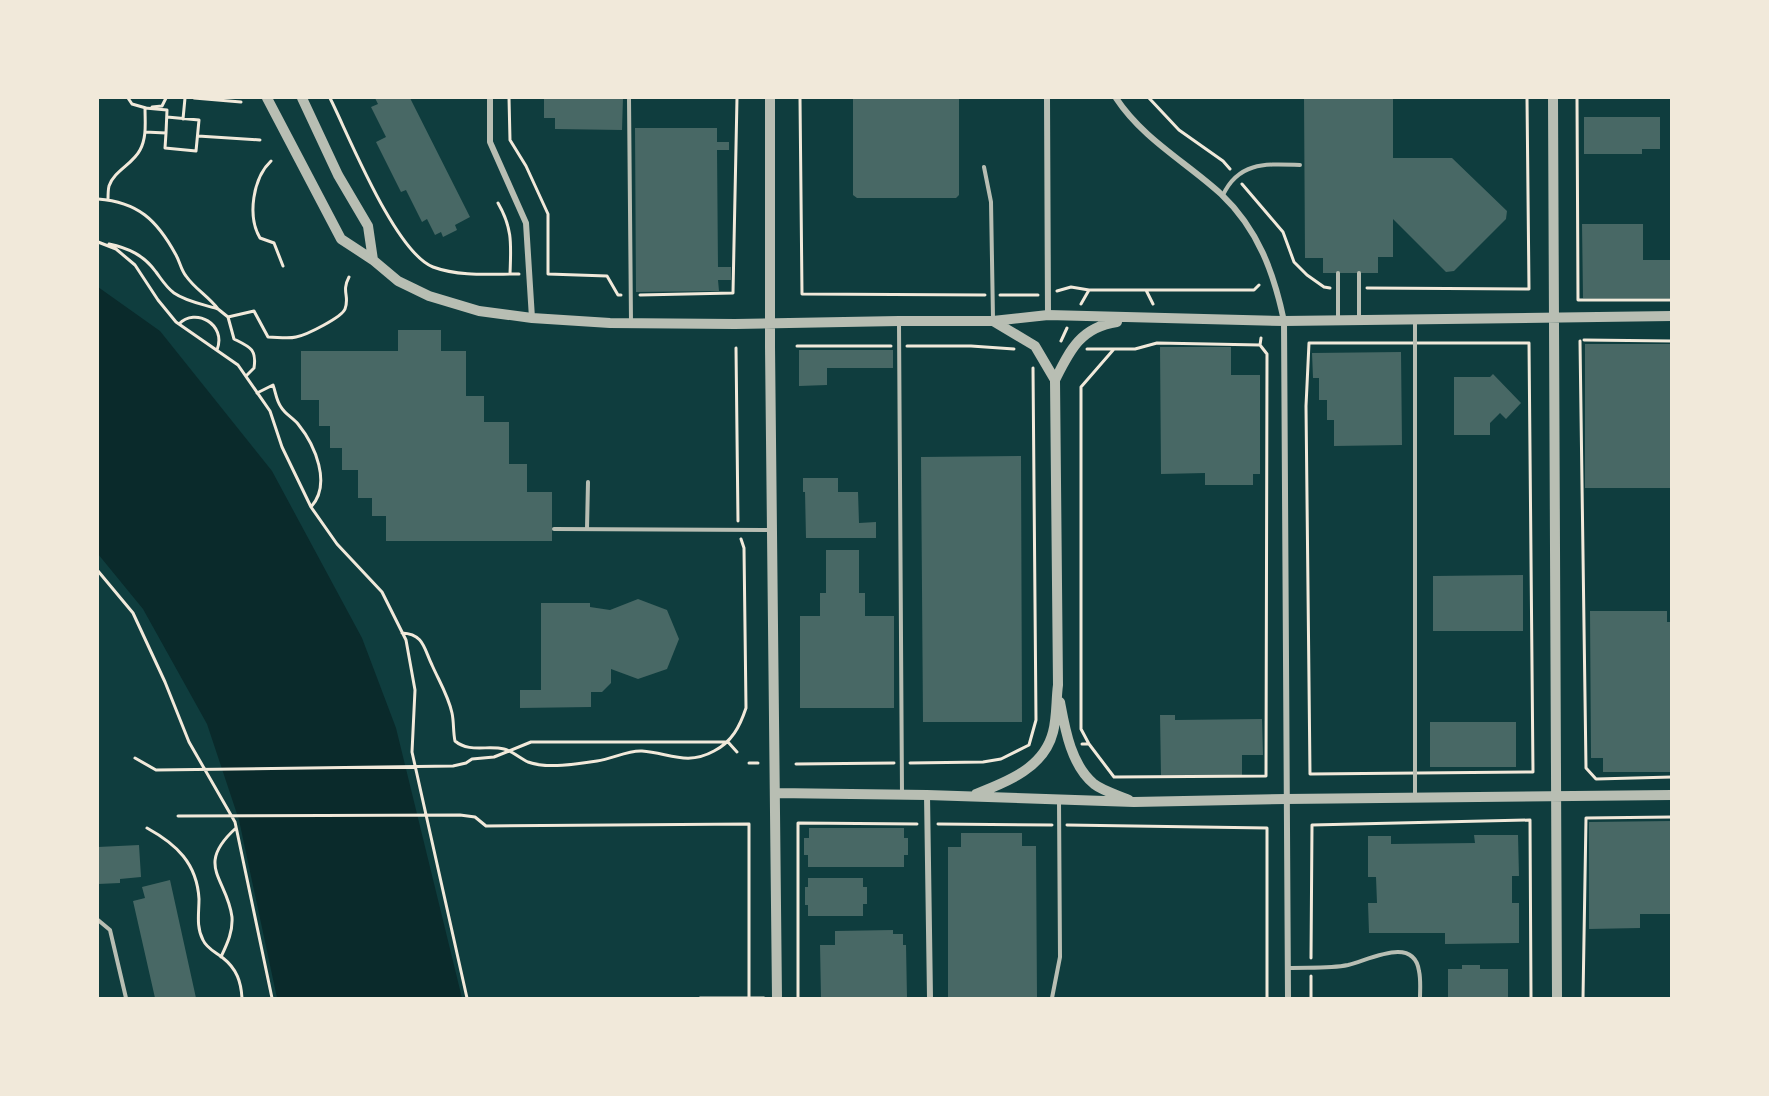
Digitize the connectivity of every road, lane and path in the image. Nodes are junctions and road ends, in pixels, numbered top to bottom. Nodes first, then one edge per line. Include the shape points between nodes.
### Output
1 (128, 98) edge
2 (166, 98) edge
3 (185, 98) edge
4 (194, 98) edge
5 (267, 98) edge
6 (302, 98) edge
7 (330, 98) edge
8 (490, 98) edge
9 (509, 98) edge
10 (629, 98) edge
11 (737, 98) edge
12 (770, 98) edge
13 (800, 98) edge
14 (1047, 98) edge
15 (1116, 98) edge
16 (1149, 98) edge
17 (1527, 98) edge
18 (1553, 98) edge
19 (1577, 98) edge
20 (241, 102) dead end
21 (145, 108) junction
22 (167, 117) junction
23 (183, 119) junction
24 (145, 132) junction
25 (166, 133) junction
26 (198, 136) junction
27 (260, 140) dead end
28 (271, 161) dead end
29 (1300, 165) dead end
30 (984, 167) dead end
31 (1235, 176) junction
32 (1222, 195) junction
33 (98, 199) edge
34 (108, 200) junction
35 (498, 203) dead end
36 (98, 242) edge
37 (373, 260) junction
38 (283, 267) dead end
39 (1338, 273) dead end
40 (1359, 273) dead end
41 (510, 274) junction
42 (529, 274) junction
43 (548, 274) junction
44 (349, 277) dead end
45 (1259, 285) dead end
46 (1338, 288) junction
47 (1359, 288) junction
48 (1089, 290) dead end
49 (1146, 290) dead end
50 (1048, 293) junction
51 (630, 295) junction
52 (993, 295) junction
53 (1671, 300) edge
54 (218, 309) junction
55 (1048, 315) junction
56 (1671, 316) edge
57 (228, 317) junction
58 (1554, 317) junction
59 (532, 318) junction
60 (1138, 319) junction
61 (1359, 320) junction
62 (1415, 320) junction
63 (899, 321) junction
64 (993, 321) junction
65 (1284, 321) junction
66 (1338, 321) junction
67 (631, 323) junction
68 (179, 324) junction
69 (770, 324) junction
70 (1261, 338) dead end
71 (1671, 341) edge
72 (1260, 345) junction
73 (797, 346) dead end
74 (899, 346) junction
75 (736, 348) dead end
76 (217, 350) junction
77 (1038, 350) junction
78 (1071, 350) junction
79 (1114, 350) junction
80 (1033, 367) dead end
81 (246, 376) junction
82 (1055, 380) junction
83 (257, 393) junction
84 (588, 483) dead end
85 (311, 507) junction
86 (554, 529) dead end
87 (588, 529) junction
88 (738, 530) junction
89 (772, 530) junction
90 (98, 571) edge
91 (402, 633) junction
92 (1058, 685) junction
93 (728, 742) junction
94 (1048, 744) junction
95 (1070, 744) junction
96 (1089, 744) junction
97 (1029, 745) junction
98 (508, 751) junction
99 (737, 752) dead end
100 (135, 758) dead end
101 (749, 763) dead end
102 (758, 763) dead end
103 (902, 763) junction
104 (796, 764) dead end
105 (1671, 777) edge
106 (775, 793) junction
107 (902, 794) junction
108 (927, 795) junction
109 (1555, 795) junction
110 (1671, 795) edge
111 (970, 796) junction
112 (1286, 798) junction
113 (1415, 798) junction
114 (1059, 799) junction
115 (1134, 802) junction
116 (178, 816) dead end
117 (1671, 818) edge
118 (927, 824) junction
119 (1059, 825) junction
120 (147, 828) dead end
121 (236, 828) junction
122 (98, 920) edge
123 (221, 957) junction
124 (1311, 966) junction
125 (1288, 968) junction
126 (243, 998) edge
127 (749, 998) edge
128 (777, 998) edge
129 (126, 999) edge
130 (272, 999) edge
131 (467, 999) edge
132 (700, 999) edge
133 (798, 999) edge
134 (930, 999) edge
135 (1052, 999) edge
136 (1267, 999) edge
137 (1288, 999) edge
138 (1311, 999) edge
139 (1420, 999) edge
140 (1531, 999) edge
141 (1557, 999) edge
142 (1583, 999) edge

1 - 21 path via 132,104
2 - 21 path via 162,105
3 - 23 path
4 - 20 path
5 - 37 street via 341,239
6 - 37 street via 338,175 368,226
7 - 41 path via 391,222 422,262 452,273
8 - 42 street via 490,142 526,223
9 - 43 path via 510,140 548,214
10 - 51 lane
11 - 51 path via 733,293
12 - 69 street
13 - 52 path via 802,294
14 - 50 street
15 - 32 street via 1142,129
16 - 31 path via 1179,130 1223,160
17 - 47 path via 1529,289
18 - 58 street
19 - 53 path via 1578,300
21 - 22 path via 167,110
21 - 24 path
22 - 23 path
22 - 25 path
23 - 26 path via 199,120
24 - 25 path
24 - 34 path via 133,161 109,186
25 - 26 path via 165,148 196,151
26 - 27 path
28 - 38 path via 256,187 255,225 260,238 273,243
29 - 31 lane via 1266,165
30 - 52 lane via 991,202
31 - 32 lane
31 - 46 path via 1282,232 1294,262 1324,287
32 - 65 street via 1255,236 1276,284
33 - 34 path
34 - 54 path via 134,208 154,222 184,274
35 - 41 path via 507,219 511,242
36 - 54 path via 130,249 176,294
36 - 68 path via 116,249 135,265
37 - 59 street via 398,281 429,296 479,311
39 - 46 lane
40 - 47 lane
41 - 42 path
42 - 43 path
42 - 59 street
43 - 51 path via 607,276 618,295
44 - 57 path via 344,286 344,312 296,338 268,336 254,311
45 - 49 path via 1254,290
46 - 66 lane
47 - 61 lane
48 - 50 path via 1071,287
50 - 52 path
50 - 55 street
51 - 67 lane
52 - 64 lane
54 - 57 path
55 - 60 street
55 - 64 street
56 - 58 street
57 - 81 path via 234,339 254,353 254,368
58 - 62 street
58 - 109 street
59 - 67 street
60 - 65 street
60 - 78 street via 1111,323 1086,333
61 - 62 street
61 - 66 street
62 - 113 lane
63 - 64 street
63 - 69 street
63 - 74 lane
64 - 77 street
65 - 66 street
65 - 112 street
67 - 69 street
68 - 76 path
68 - 76 path via 191,317 210,322 219,334
69 - 89 street
70 - 72 path
71 - 105 path via 1582,340 1586,768 1596,779
72 - 79 path via 1157,344
72 - 96 path via 1267,354 1266,776 1114,777
73 - 74 path
74 - 77 path
74 - 103 lane
75 - 88 path
76 - 81 path
77 - 82 street
78 - 79 path
78 - 82 street
79 - 96 path via 1080,387 1081,729
80 - 97 path via 1036,720
81 - 83 path
82 - 92 street
83 - 85 path via 270,411 282,447
83 - 85 path via 273,385 279,405 298,423 308,441 320,468 321,482
84 - 87 lane
85 - 91 path via 337,544 382,592
86 - 87 lane
87 - 88 lane
88 - 89 lane
88 - 93 path via 744,548 746,708 740,726
89 - 106 street
90 - 121 path via 134,613 189,742
91 - 98 path via 412,634 424,645 445,690 455,741 462,747
91 - 131 path via 415,690 411,752
92 - 94 street
92 - 95 street
93 - 98 path via 531,742
93 - 98 path via 702,756 679,759 641,751 575,764 530,763
93 - 99 path
94 - 97 path
94 - 111 street via 1045,753 1017,776
95 - 96 path
95 - 115 street via 1095,785
97 - 103 path via 1001,759 983,762
98 - 100 path via 453,766 156,770
101 - 102 path
103 - 104 path
103 - 107 lane
106 - 107 street
106 - 128 street
107 - 108 street
108 - 111 street
108 - 118 street
109 - 110 street
109 - 113 street
109 - 141 street
111 - 114 street
112 - 113 street
112 - 115 street
112 - 125 street
114 - 115 street
114 - 119 lane
116 - 127 path via 460,814 475,817 486,826 749,824
117 - 142 path via 1586,818
118 - 119 path
118 - 133 path via 798,823
118 - 134 street
119 - 135 lane via 1060,957
119 - 136 path via 1267,828
120 - 123 path via 168,840 189,866 198,890 200,933 207,946
121 - 123 path via 225,838 215,861 232,918
121 - 130 path
122 - 129 lane via 110,930
123 - 126 path via 236,972
124 - 125 lane
124 - 138 path
124 - 139 lane via 1347,965 1391,951 1406,952 1420,971
124 - 140 path via 1312,825 1530,820
125 - 137 street
127 - 128 path
127 - 132 path

